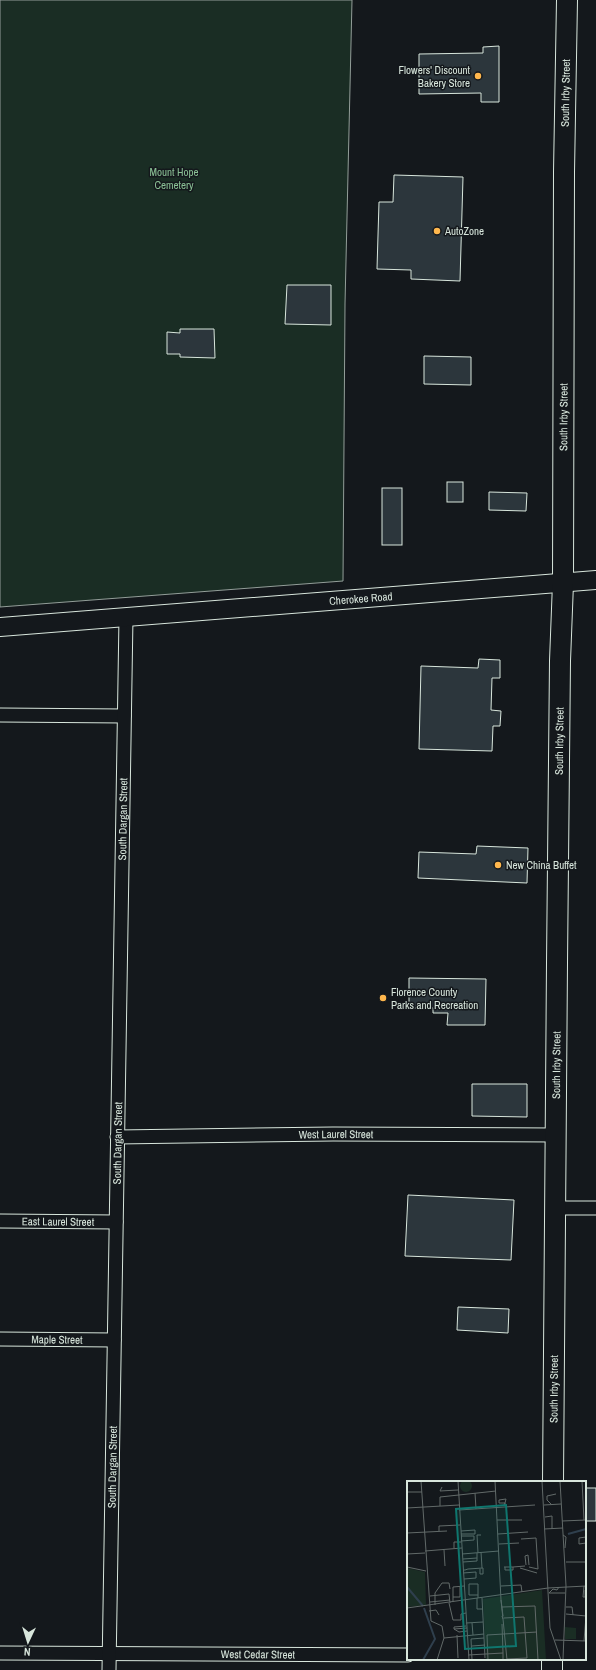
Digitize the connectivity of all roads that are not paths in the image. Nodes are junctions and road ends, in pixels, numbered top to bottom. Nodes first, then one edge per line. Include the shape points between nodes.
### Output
1 (566, 0) edge
2 (596, 580) edge
3 (563, 583) junction
4 (126, 617) junction
5 (0, 627) edge
6 (0, 715) edge
7 (124, 716) junction
8 (555, 1135) junction
9 (117, 1137) junction
10 (555, 1208) junction
11 (596, 1208) edge
12 (0, 1221) edge
13 (116, 1222) junction
14 (0, 1339) edge
15 (114, 1340) junction
16 (553, 1481) edge
17 (0, 1653) edge
18 (109, 1653) junction
19 (407, 1655) edge
20 (109, 1670) edge

1 - 3 main road, South Irby Street
2 - 3 street, Cherokee Road
3 - 4 street, Cherokee Road
3 - 8 main road, South Irby Street
4 - 5 street, Cherokee Road
4 - 7 street, South Dargan Street
6 - 7 street
7 - 9 street, South Dargan Street
8 - 9 street, West Laurel Street via 333,1134
8 - 10 main road, South Irby Street
9 - 13 street, South Dargan Street
10 - 11 street
10 - 16 main road, South Irby Street
12 - 13 street, East Laurel Street
13 - 15 street, South Dargan Street
14 - 15 street, Maple Street
15 - 18 street, South Dargan Street
17 - 18 street, West Cedar Street
18 - 19 street, West Cedar Street
18 - 20 street, South Dargan Street

